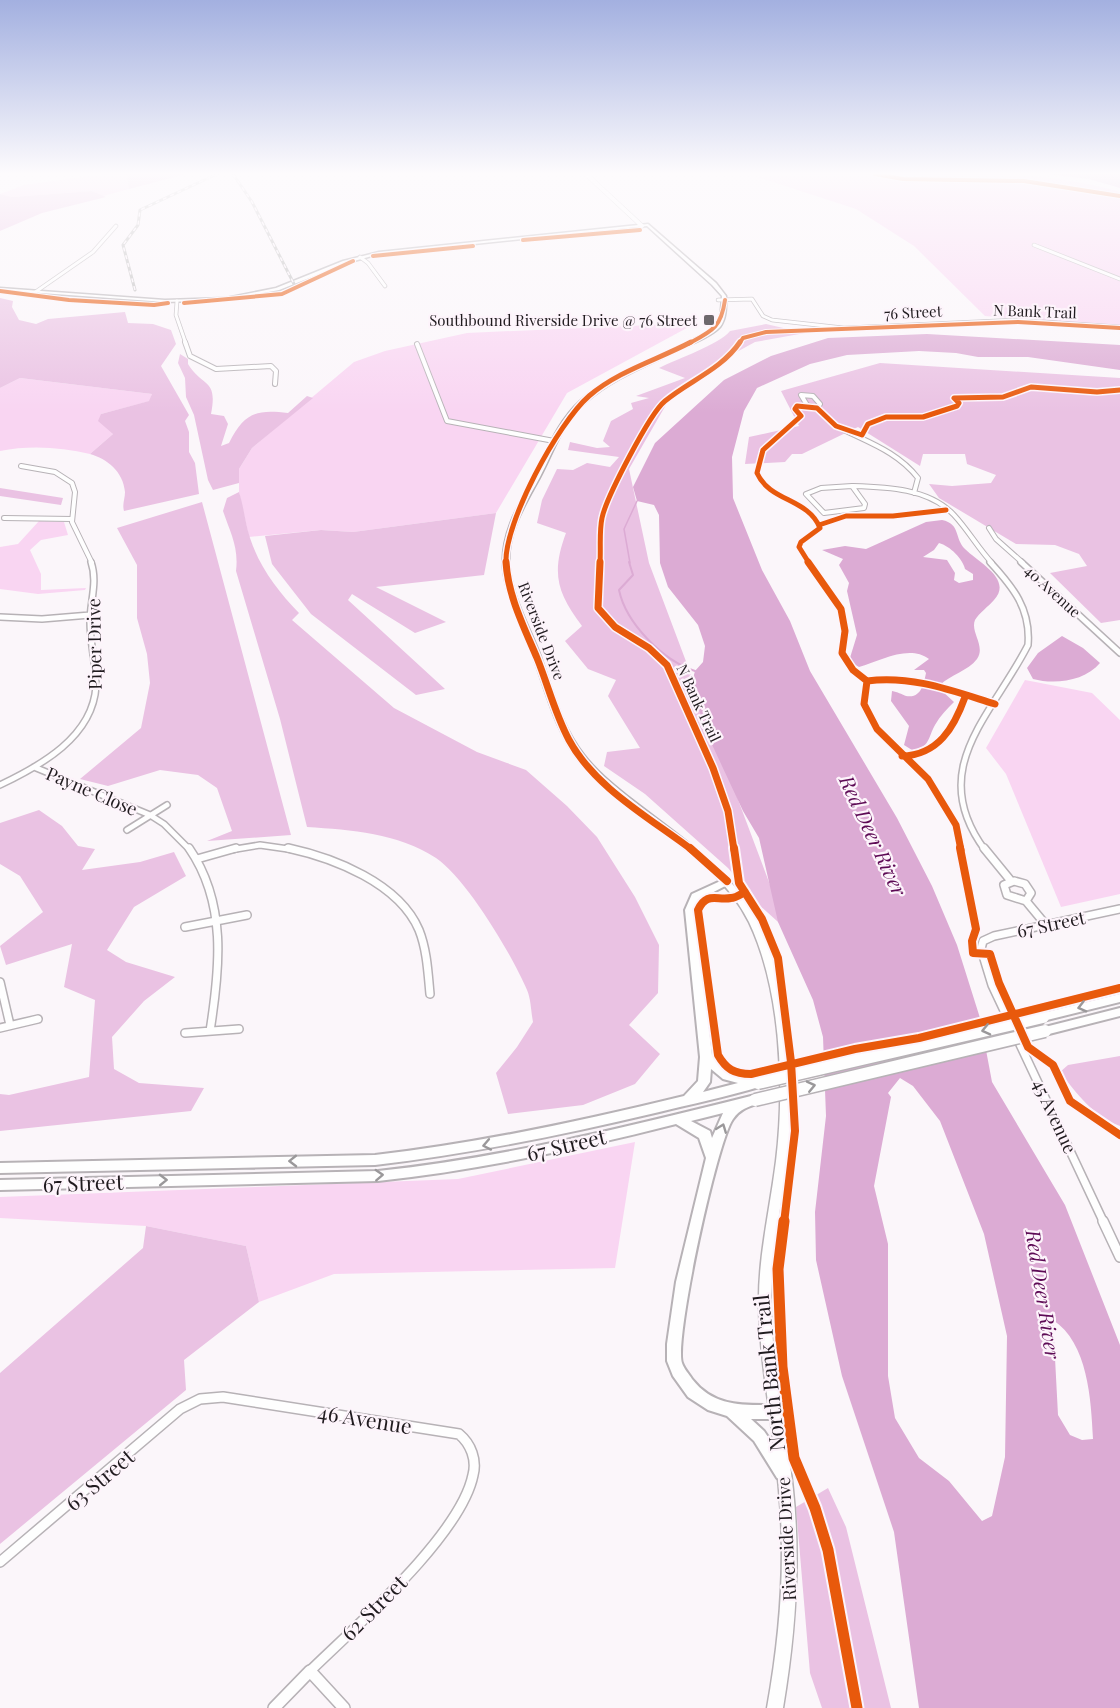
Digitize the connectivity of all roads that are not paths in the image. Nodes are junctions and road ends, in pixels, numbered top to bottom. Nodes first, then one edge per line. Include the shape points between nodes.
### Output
1 (89, 254) edge
2 (378, 254) edge
3 (676, 254) edge
4 (1056, 254) edge
5 (360, 257) junction
6 (1120, 279) edge
7 (385, 286) dead end
8 (0, 289) edge
9 (34, 292) junction
10 (721, 300) junction
11 (177, 301) junction
12 (1120, 327) edge
13 (417, 344) dead end
14 (275, 384) dead end
15 (817, 408) junction
16 (874, 422) dead end
17 (862, 435) junction
18 (554, 441) junction
19 (21, 466) dead end
20 (852, 486) junction
21 (914, 493) junction
22 (4, 518) dead end
23 (72, 519) junction
24 (989, 528) dead end
25 (90, 615) junction
26 (0, 617) edge
27 (1120, 652) edge
28 (34, 767) junction
29 (0, 784) edge
30 (167, 805) dead end
31 (149, 816) junction
32 (127, 830) dead end
33 (197, 859) junction
34 (727, 881) junction
35 (1011, 881) junction
36 (1026, 901) junction
37 (1120, 909) edge
38 (247, 915) dead end
39 (218, 921) junction
40 (1046, 925) junction
41 (185, 927) dead end
42 (984, 941) joint
43 (0, 982) edge
44 (430, 994) dead end
45 (1120, 998) edge
46 (1120, 1012) edge
47 (38, 1018) dead end
48 (10, 1026) junction
49 (0, 1028) edge
50 (239, 1029) dead end
51 (210, 1031) junction
52 (185, 1033) dead end
53 (706, 1057) junction
54 (758, 1083) junction
55 (689, 1099) junction
56 (740, 1103) junction
57 (671, 1119) junction
58 (712, 1158) junction
59 (0, 1168) edge
60 (0, 1185) edge
61 (1120, 1257) edge
62 (200, 1399) joint
63 (733, 1412) junction
64 (775, 1412) junction
65 (783, 1473) junction
66 (463, 1498) joint
67 (0, 1562) edge
68 (310, 1671) junction
69 (274, 1708) edge
70 (344, 1708) edge
71 (775, 1708) edge

1 - 9 street
2 - 5 main road
3 - 10 main road
4 - 6 street
5 - 7 street
5 - 11 main road via 269,291 226,299
8 - 9 main road
9 - 11 main road
10 - 12 street, 76 Street via 752,299 763,316 772,320 829,328 1016,320
10 - 18 main road, Riverside Drive via 723,316 717,327 600,388 576,407
11 - 14 street via 176,315 190,356 221,369 271,366 276,371
13 - 18 street via 443,415 450,423
15 - 15 street via 820,404 813,396 801,395 807,404
15 - 17 street via 836,426
16 - 17 street via 868,424
17 - 21 street via 914,472 918,481
18 - 34 main road, Riverside Drive via 508,536 506,556 511,590 560,720 590,768 710,863
19 - 23 street, Piper Drive via 51,471 71,481 76,490
20 - 20 street via 817,488 806,494 824,513 862,509 865,504
20 - 21 street
21 - 35 street via 940,504 958,521 1009,581 1029,621 1025,653 968,749 960,775 960,797 967,822
22 - 23 street
23 - 25 street, Piper Drive via 93,570
24 - 27 street, 40 Avenue via 996,539
25 - 26 street
25 - 28 street, Piper Drive via 96,683 93,704 74,735
28 - 29 street, Piper Drive
28 - 31 street, Payne Close
30 - 31 street, Payne Close
31 - 32 street, Payne Close
31 - 33 street, Payne Close via 175,832
33 - 39 street, Payne Close
33 - 44 street via 250,846 276,846 369,878 394,897 415,921 423,944
34 - 53 main road via 696,897 690,910
34 - 64 main road, Riverside Drive via 739,895 764,947 774,982 783,1056 782,1153 765,1280
35 - 36 street via 1029,888 1031,895
35 - 36 street via 1004,885 1004,891 1012,898
36 - 40 street
37 - 40 street, 67 Street
38 - 39 street
39 - 41 street
39 - 51 street, Payne Close via 219,971
40 - 42 street, 67 Street
42 - 61 street, 45 Avenue via 981,949 992,985
43 - 48 street
45 -> 54 main road, 67 Street, bridge
56 -> 46 main road, 67 Street, bridge
47 - 48 street
48 - 49 street
50 - 51 street
51 - 52 street
53 - 54 main road via 727,1076
53 - 55 main road via 704,1082
54 - 55 main road, 67 Street
55 -> 59 main road, 67 Street via 488,1145 386,1159
56 - 57 main road, 67 Street
58 -> 56 main road via 729,1114
57 - 58 main road via 705,1135
60 -> 57 main road, 67 Street via 378,1176 432,1171
58 - 63 main road via 676,1322 674,1360 687,1385 700,1399
62 - 66 street, 46 Avenue via 223,1397 451,1431 466,1439 474,1461 472,1479
62 - 67 street, 63 Street via 180,1409
63 - 64 main road
63 - 65 main road via 759,1436
64 - 65 main road, Riverside Drive
65 - 71 main road, Riverside Drive via 790,1590
66 - 68 street, 62 Street via 417,1563
68 - 69 street, 62 Street
68 - 70 street

